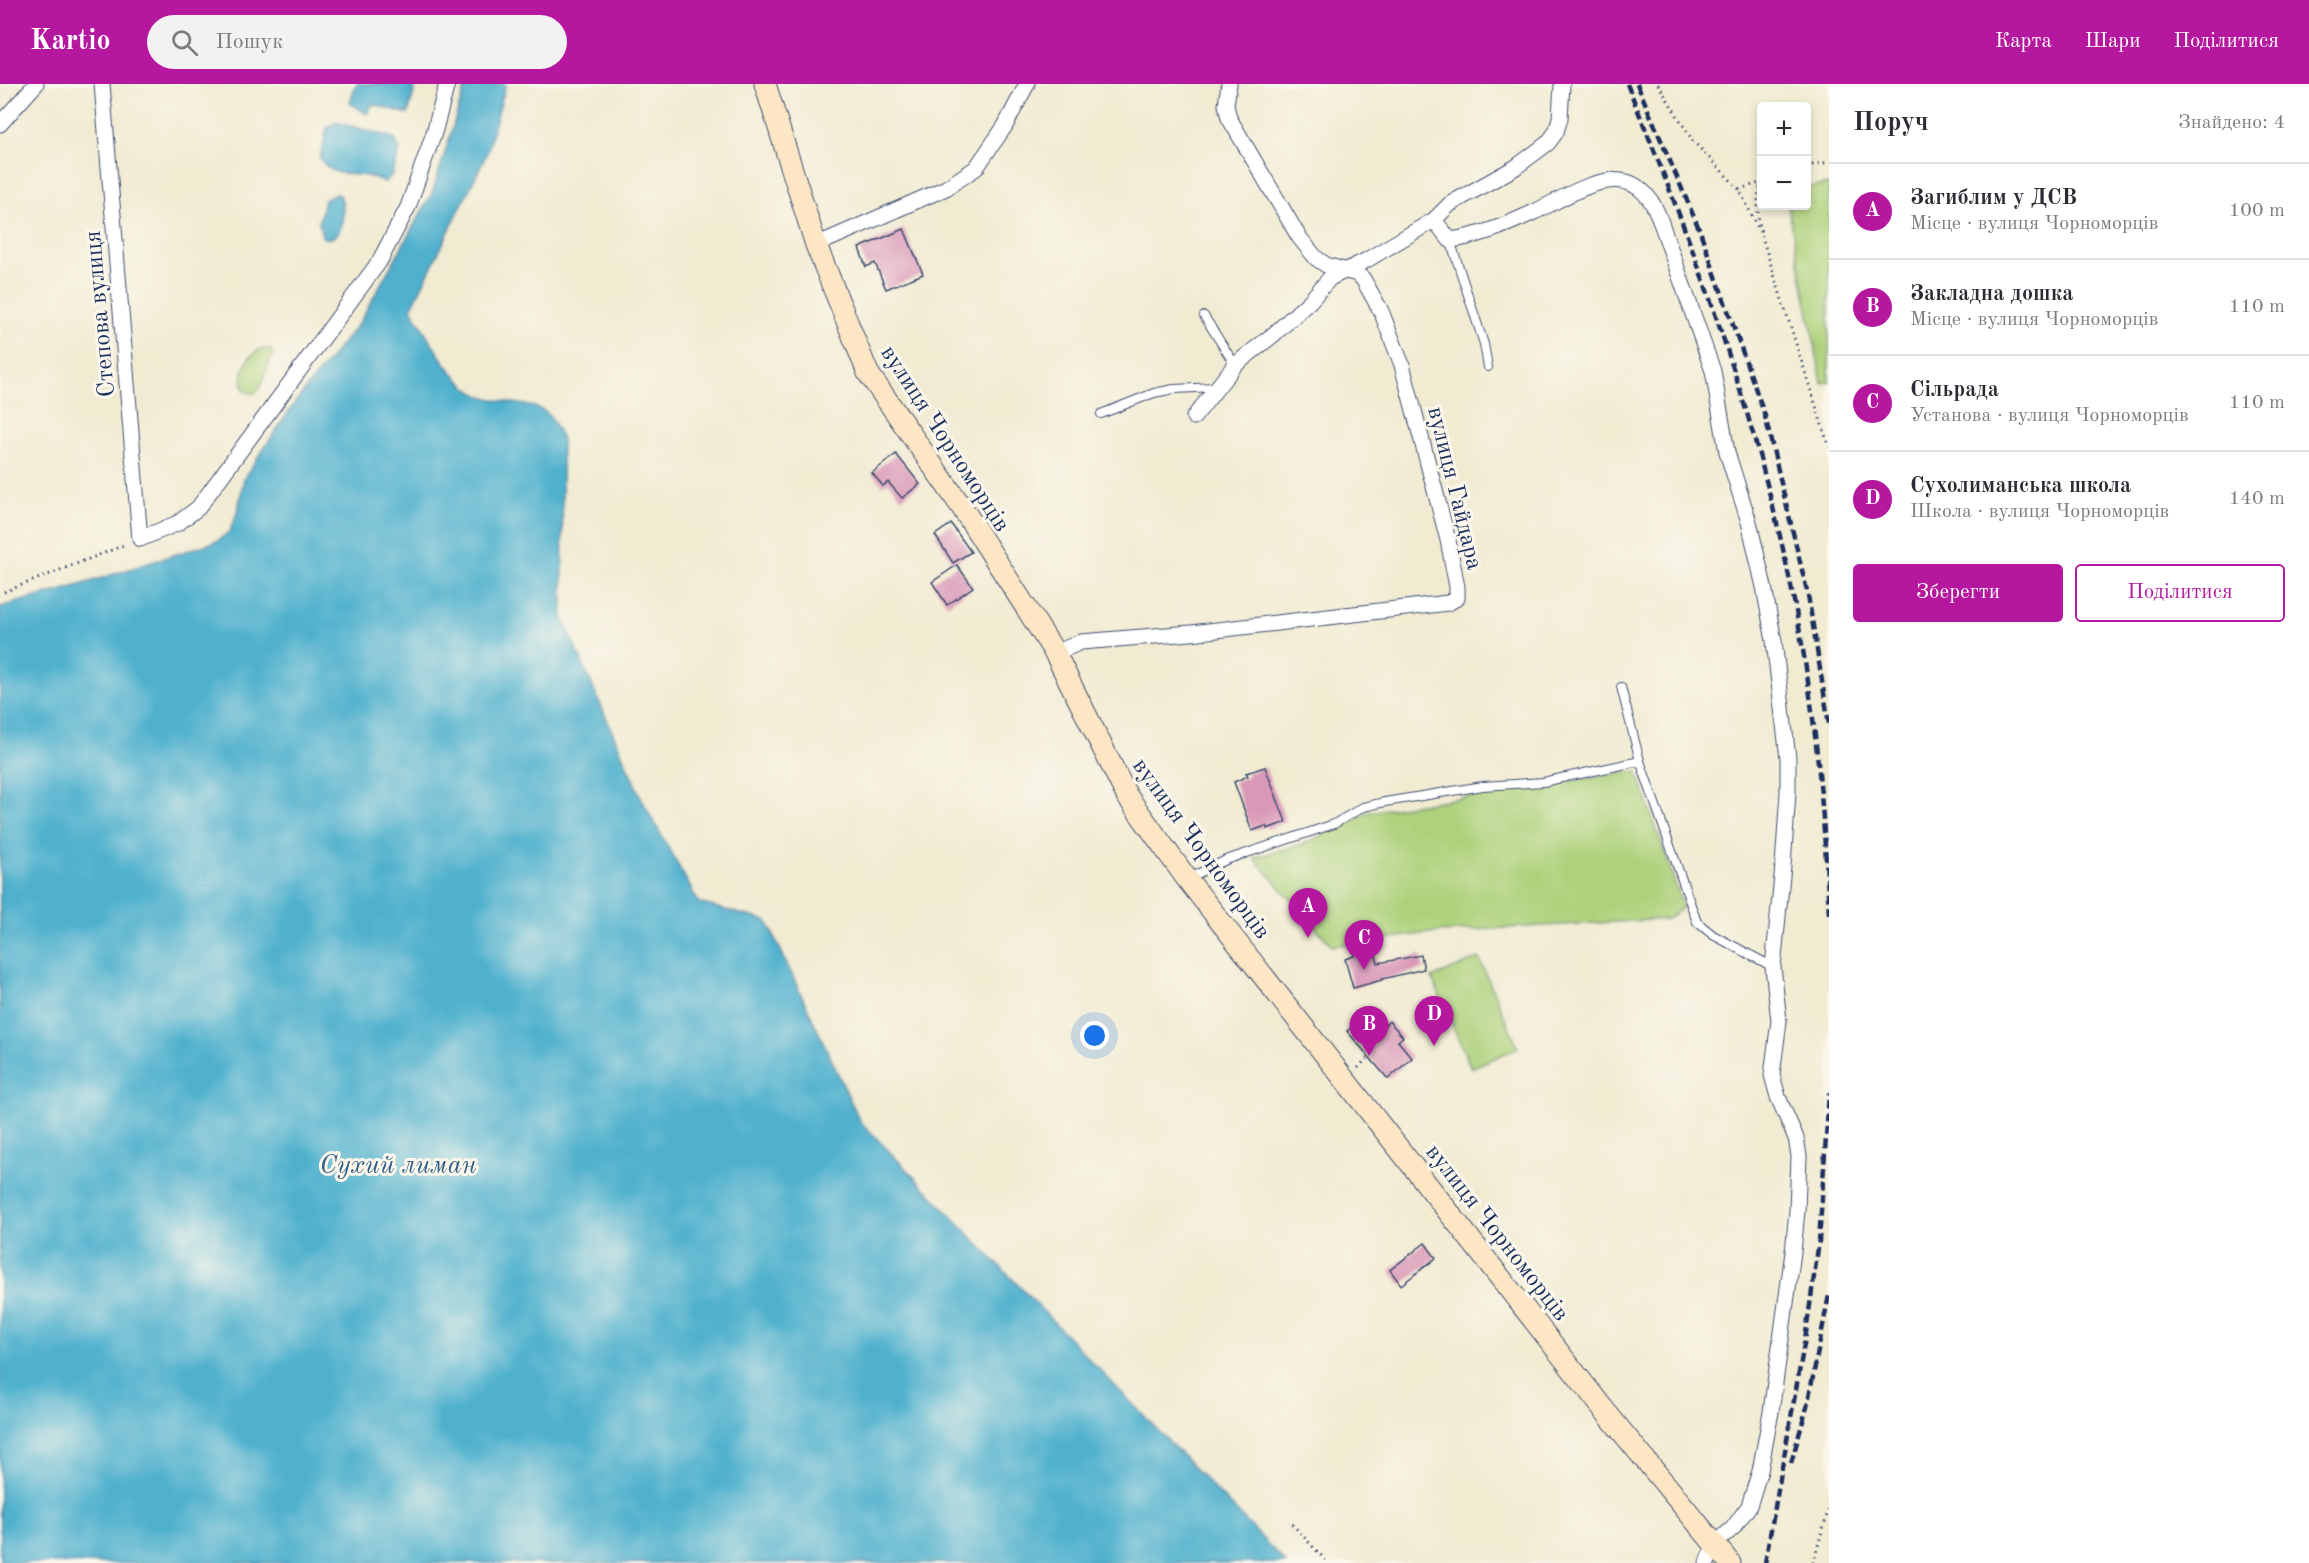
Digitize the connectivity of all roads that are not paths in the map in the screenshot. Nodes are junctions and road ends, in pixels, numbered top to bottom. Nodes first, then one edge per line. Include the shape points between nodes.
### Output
1 (36, 84) edge
2 (102, 84) edge
3 (447, 84) edge
4 (765, 84) edge
5 (1027, 84) edge
6 (1229, 84) edge
7 (1562, 84) edge
8 (0, 124) edge
9 (1434, 220) junction
10 (1450, 240) junction
11 (816, 245) junction
12 (1344, 269) junction
13 (1204, 316) dead end
14 (1235, 364) junction
15 (1488, 367) dead end
16 (1217, 387) junction
17 (1101, 414) dead end
18 (1194, 417) dead end
19 (1055, 653) junction
20 (1621, 687) dead end
21 (1640, 761) junction
22 (1187, 879) junction
23 (1773, 967) junction
24 (1716, 1543) junction
25 (1707, 1563) edge
26 (1730, 1563) edge

1 - 8 street
2 - 3 street, Степова вулиця via 140,539 198,508 368,279 408,207
4 - 11 main road, вулиця Чорноморців
5 - 11 street via 976,168 946,188
6 - 12 street, вулиця Гайдара via 1229,118 1299,237 1316,258
7 - 9 street via 1560,118 1548,143 1516,167 1450,204
9 - 10 street
9 - 12 street via 1365,261
10 - 15 lane
10 - 23 street via 1467,238 1509,222 1602,181 1629,182 1654,205 1713,371 1728,452 1749,522 1774,641 1785,724 1788,792
11 - 19 main road, вулиця Чорноморців via 868,373 963,509
12 - 14 street via 1273,335
12 - 19 street, вулиця Гайдара via 1363,279 1381,311 1402,365 1448,540 1457,598 1448,603 1081,642
13 - 14 lane
14 - 16 street
16 - 17 lane via 1154,393
16 - 18 street
19 - 22 main road, вулиця Чорноморців via 1126,796
20 - 21 lane
21 - 22 lane via 1543,782 1483,786 1374,804 1334,824 1226,860
21 - 23 lane via 1697,922 1713,935
22 - 24 main road, вулиця Чорноморців via 1605,1411
23 - 24 street via 1779,1022 1772,1075 1796,1138 1798,1156 1793,1252 1760,1471 1749,1506
24 - 25 street
24 - 26 main road, вулиця Чорноморців

